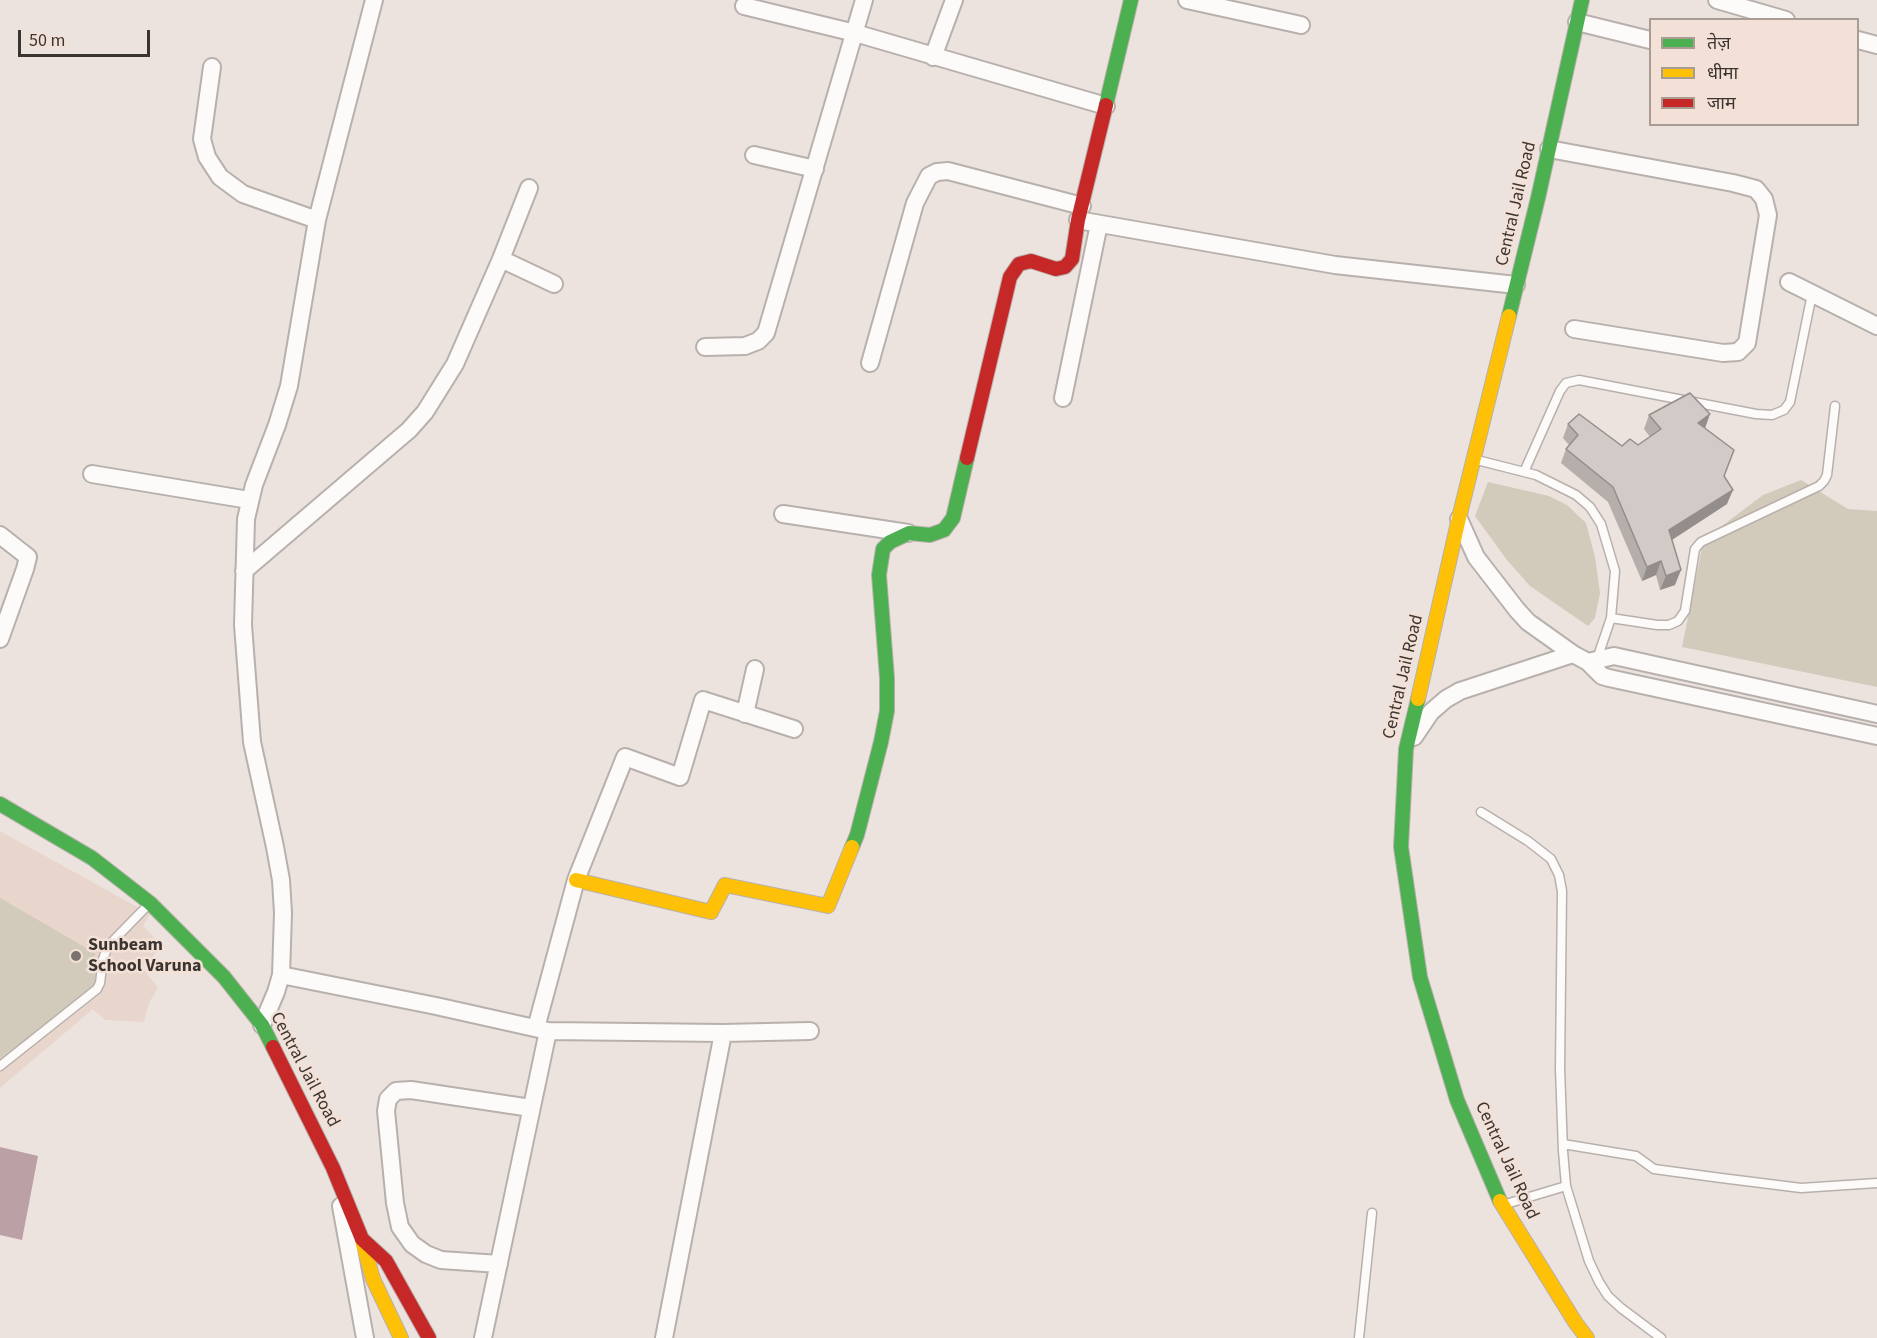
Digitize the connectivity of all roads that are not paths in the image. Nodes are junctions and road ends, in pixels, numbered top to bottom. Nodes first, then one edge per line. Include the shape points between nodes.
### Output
1 (374, 0) edge
2 (864, 0) edge
3 (954, 0) edge
4 (1131, 0) edge
5 (1187, 0) edge
6 (1717, 0) edge
7 (1577, 2) edge
8 (744, 6) dead end
9 (1779, 18) edge
10 (1577, 22) junction
11 (1301, 25) dead end
12 (855, 33) junction
13 (1649, 40) edge
14 (1859, 40) edge
15 (1877, 45) edge
16 (933, 57) junction
17 (212, 67) dead end
18 (1106, 106) junction
19 (1549, 149) junction
20 (754, 155) dead end
21 (816, 168) junction
22 (529, 188) dead end
23 (1080, 213) junction
24 (317, 220) junction
25 (1099, 224) junction
26 (501, 259) junction
27 (1789, 282) dead end
28 (554, 284) dead end
29 (1516, 285) junction
30 (1812, 294) junction
31 (1877, 326) edge
32 (1574, 329) dead end
33 (705, 347) dead end
34 (870, 363) dead end
35 (1063, 398) dead end
36 (1835, 406) dead end
37 (1473, 459) junction
38 (1524, 472) junction
39 (92, 474) dead end
40 (249, 500) junction
41 (783, 514) dead end
42 (1459, 518) junction
43 (909, 533) junction
44 (0, 535) edge
45 (244, 571) junction
46 (1611, 618) junction
47 (0, 639) edge
48 (1573, 654) junction
49 (1593, 661) junction
50 (756, 669) dead end
51 (745, 714) junction
52 (1877, 714) edge
53 (794, 729) dead end
54 (1877, 736) edge
55 (1406, 750) junction
56 (0, 804) edge
57 (1481, 812) dead end
58 (576, 880) junction
59 (150, 903) junction
60 (281, 975) junction
61 (262, 1025) junction
62 (542, 1029) junction
63 (810, 1031) dead end
64 (723, 1033) junction
65 (0, 1066) edge
66 (531, 1108) junction
67 (1563, 1144) junction
68 (333, 1168) junction
69 (1877, 1183) edge
70 (1566, 1186) junction
71 (1502, 1205) junction
72 (1372, 1213) dead end
73 (362, 1239) junction
74 (499, 1264) junction
75 (366, 1338) edge
76 (401, 1338) edge
77 (429, 1338) edge
78 (483, 1338) edge
79 (663, 1338) edge
80 (1359, 1338) edge
81 (1587, 1338) edge
82 (1661, 1338) edge

1 - 24 street
2 - 12 street
3 - 16 street
4 - 18 street
5 - 11 street
6 - 9 street
7 - 10 street, Central Jail Road
8 - 12 street
10 - 13 street
10 - 19 street, Central Jail Road
12 - 16 street
12 - 21 street
14 - 15 street
16 - 18 street
17 - 24 street via 202,139 207,157 220,177 243,194
18 - 23 street
19 - 29 street, Central Jail Road
19 - 32 street via 1756,189 1764,199 1768,215 1747,343 1738,352 1723,353
20 - 21 street
21 - 33 street via 766,333 745,346
22 - 26 street
23 - 25 street
23 - 34 street via 948,171 928,176 915,203
23 - 43 street via 1072,259 1065,267 1056,269 1031,261 1019,264 1010,277 953,518 944,530 930,535
24 - 40 street via 289,386
25 - 29 street via 1335,265
25 - 35 street
26 - 28 street
26 - 45 street via 455,364 425,412
27 - 30 street
29 - 37 street, Central Jail Road
30 - 31 street
30 - 38 lane via 1790,402 1784,410 1772,415 1756,414 1579,380 1566,383
36 - 46 lane via 1824,481 1701,542 1695,549 1685,611 1677,621 1657,625
37 - 38 lane
37 - 42 street, Central Jail Road
38 - 46 lane via 1576,495 1601,524 1615,571
39 - 40 street
40 - 45 street
41 - 43 street
42 - 48 street via 1476,557 1517,610
42 - 55 street, Central Jail Road
43 - 58 street via 890,542 880,557 887,711 857,836 828,906 725,885 711,912
44 - 47 street via 28,557
45 - 60 street via 243,625 252,742 281,880
46 - 49 lane
48 - 49 street
48 - 55 street via 1446,699 1431,712
49 - 52 street via 1614,656
49 - 54 street via 1602,676 1609,678
50 - 51 street
51 - 53 street
51 - 58 street via 703,700 680,777 625,757
55 - 71 street, Central Jail Road via 1401,848 1420,977 1457,1100
56 - 59 street, Central Jail Road via 92,858
57 - 67 lane via 1551,859 1559,875
58 - 62 street
59 - 61 street, Central Jail Road via 224,977
59 - 65 lane via 108,946 97,989
60 - 61 street
60 - 62 street
61 - 68 street, Central Jail Road
62 - 64 street
62 - 66 street
63 - 64 street
64 - 79 street
66 - 74 street
66 - 74 street via 411,1090 396,1091 388,1099 386,1111 400,1227 412,1244 441,1260
67 - 69 lane via 1636,1156 1653,1169 1801,1188
67 - 70 lane
68 - 73 street, Central Jail Road
68 - 75 street
70 - 71 lane
70 - 82 lane via 1599,1282 1621,1308
71 - 81 street, Central Jail Road
72 - 80 lane
73 - 76 street via 373,1279
73 - 77 street, Central Jail Road via 392,1270
74 - 78 street

